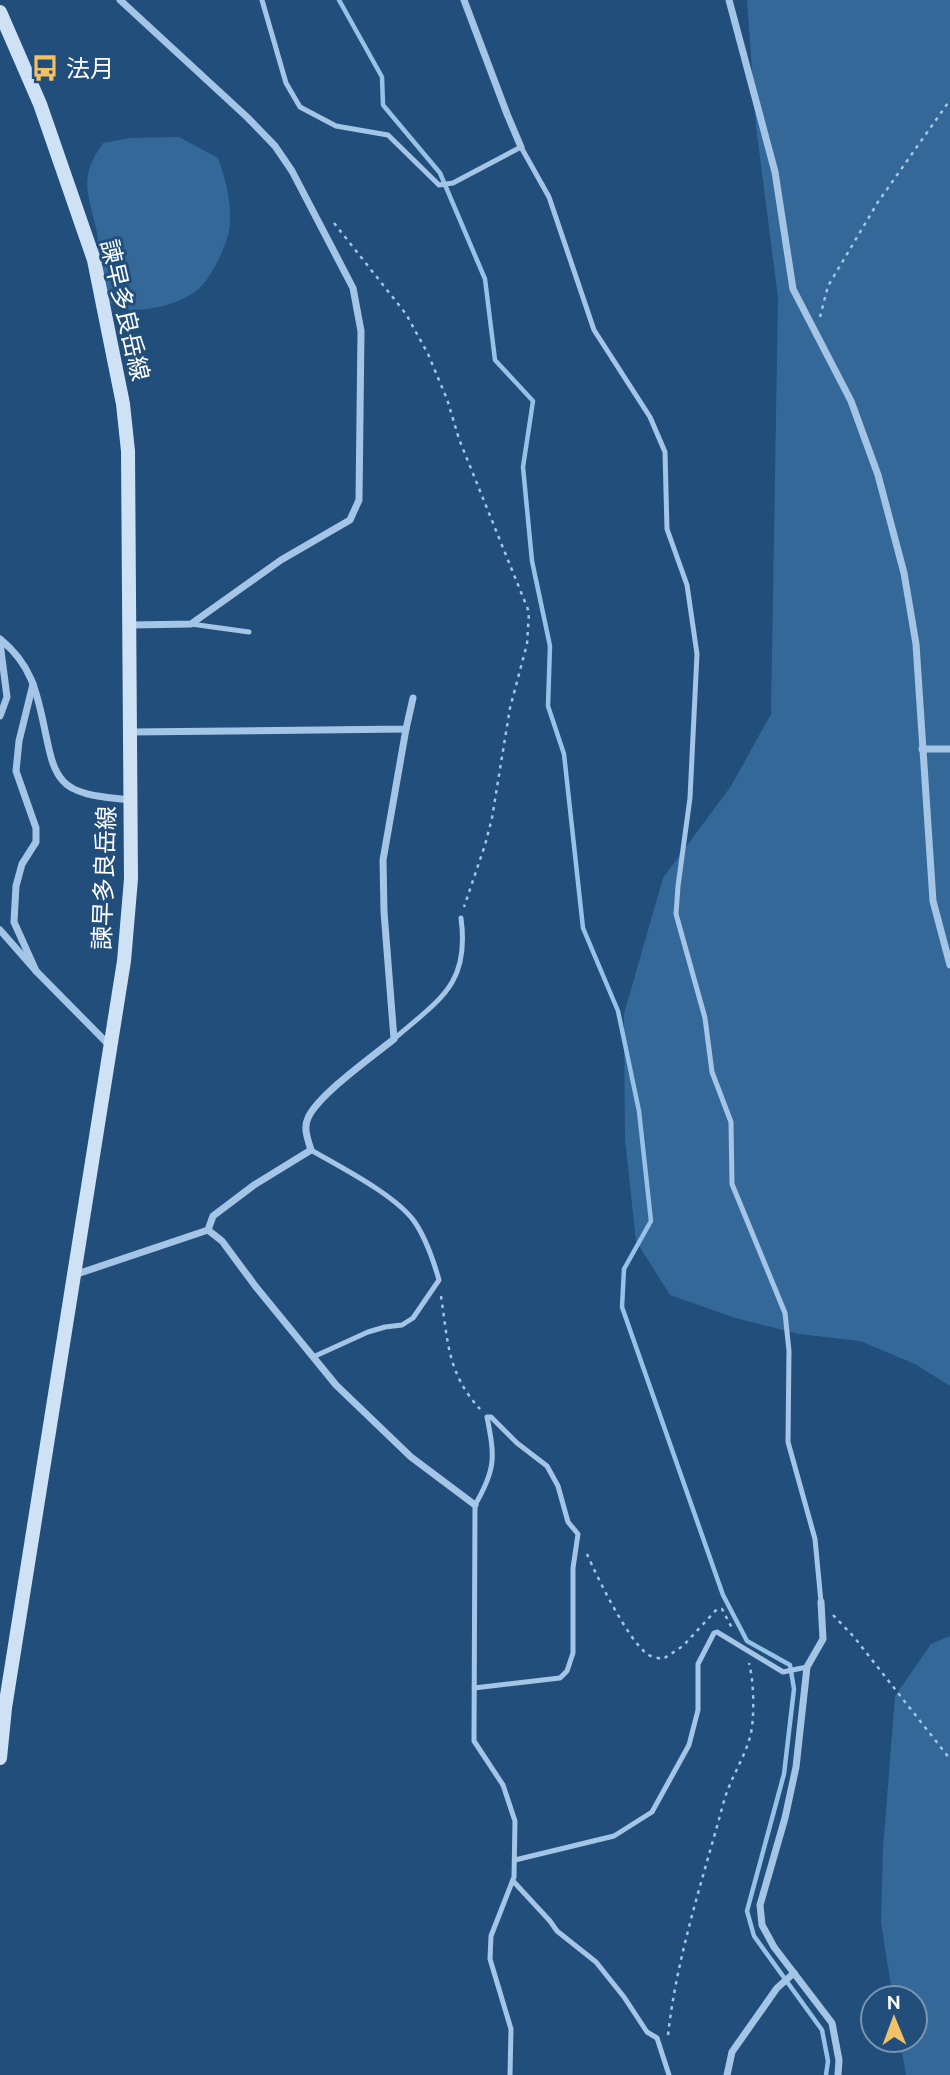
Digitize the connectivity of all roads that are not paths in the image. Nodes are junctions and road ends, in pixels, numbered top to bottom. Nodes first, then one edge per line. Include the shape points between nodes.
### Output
1 (120, 0) edge
2 (262, 0) edge
3 (464, 0) edge
4 (729, 0) edge
5 (0, 12) edge
6 (522, 147) junction
7 (191, 624) junction
8 (130, 625) junction
9 (249, 632) dead end
10 (0, 641) edge
11 (33, 684) junction
12 (413, 698) dead end
13 (0, 716) edge
14 (406, 729) junction
15 (130, 732) junction
16 (922, 749) junction
17 (950, 749) edge
18 (130, 800) junction
19 (461, 918) road end
20 (0, 930) edge
21 (950, 965) edge
22 (36, 971) junction
23 (394, 1039) junction
24 (110, 1046) junction
25 (311, 1150) junction
26 (208, 1230) junction
27 (74, 1276) junction
28 (313, 1357) junction
29 (475, 1505) junction
30 (821, 1602) joint
31 (804, 1668) junction
32 (474, 1688) junction
33 (0, 1758) edge
34 (515, 1860) junction
35 (513, 1881) junction
36 (794, 1973) junction
37 (510, 2075) edge
38 (669, 2075) edge
39 (727, 2075) edge
40 (838, 2075) edge

1 - 7 street via 275,146 353,288 361,331 359,500 350,520 281,560
2 - 6 lane via 286,83 300,107 336,126 388,135 439,185 453,183
3 - 6 street
4 - 16 street via 775,172 793,289 856,414 904,573 916,644
5 - 8 main road, 諫早多良岳線 via 40,104 94,260 128,451
6 - 30 lane via 549,197 594,330 650,417 665,452 667,529 687,585 697,654 690,798 676,914 705,1018 712,1072 731,1122 732,1184 785,1313 788,1442 815,1539
7 - 8 street
7 - 9 lane
8 - 15 main road, 諫早多良岳線
10 - 11 street via 16,652
10 - 13 street via 6,697
11 - 18 street via 51,759 63,782 84,792
11 - 22 street via 16,771 36,828 36,842 22,864 14,922
12 - 14 street
14 - 15 street
14 - 23 street via 383,860
15 - 18 main road, 諫早多良岳線
16 - 17 street
16 - 21 street via 933,901
18 - 24 main road, 諫早多良岳線 via 131,879
19 - 23 lane via 463,948 456,978 440,999
20 - 22 street
22 - 24 street
23 - 25 street via 315,1108 306,1131
24 - 27 main road, 諫早多良岳線
25 - 26 street via 213,1216
25 - 28 lane via 368,1184 413,1219 439,1280 413,1318 402,1325 368,1332
26 - 27 street
26 - 28 street via 222,1241
27 - 33 main road, 諫早多良岳線
28 - 29 street via 411,1457
29 - 32 lane
29 - 32 lane via 494,1465 486,1417 491,1417 547,1466 568,1522 578,1534 573,1568 573,1653 567,1671 560,1678
30 - 31 street via 823,1639
31 - 34 lane via 783,1672 714,1633 698,1664 698,1710 689,1745 652,1812 614,1836
31 - 36 street via 796,1768 761,1905 762,1925
32 - 34 lane via 474,1741 503,1785 515,1821
34 - 35 lane
35 - 37 lane via 491,1936 490,1959 511,2029
35 - 38 lane via 556,1931 596,1962 647,2032 657,2038
36 - 39 street via 778,1987 732,2052
36 - 40 street via 832,2022

